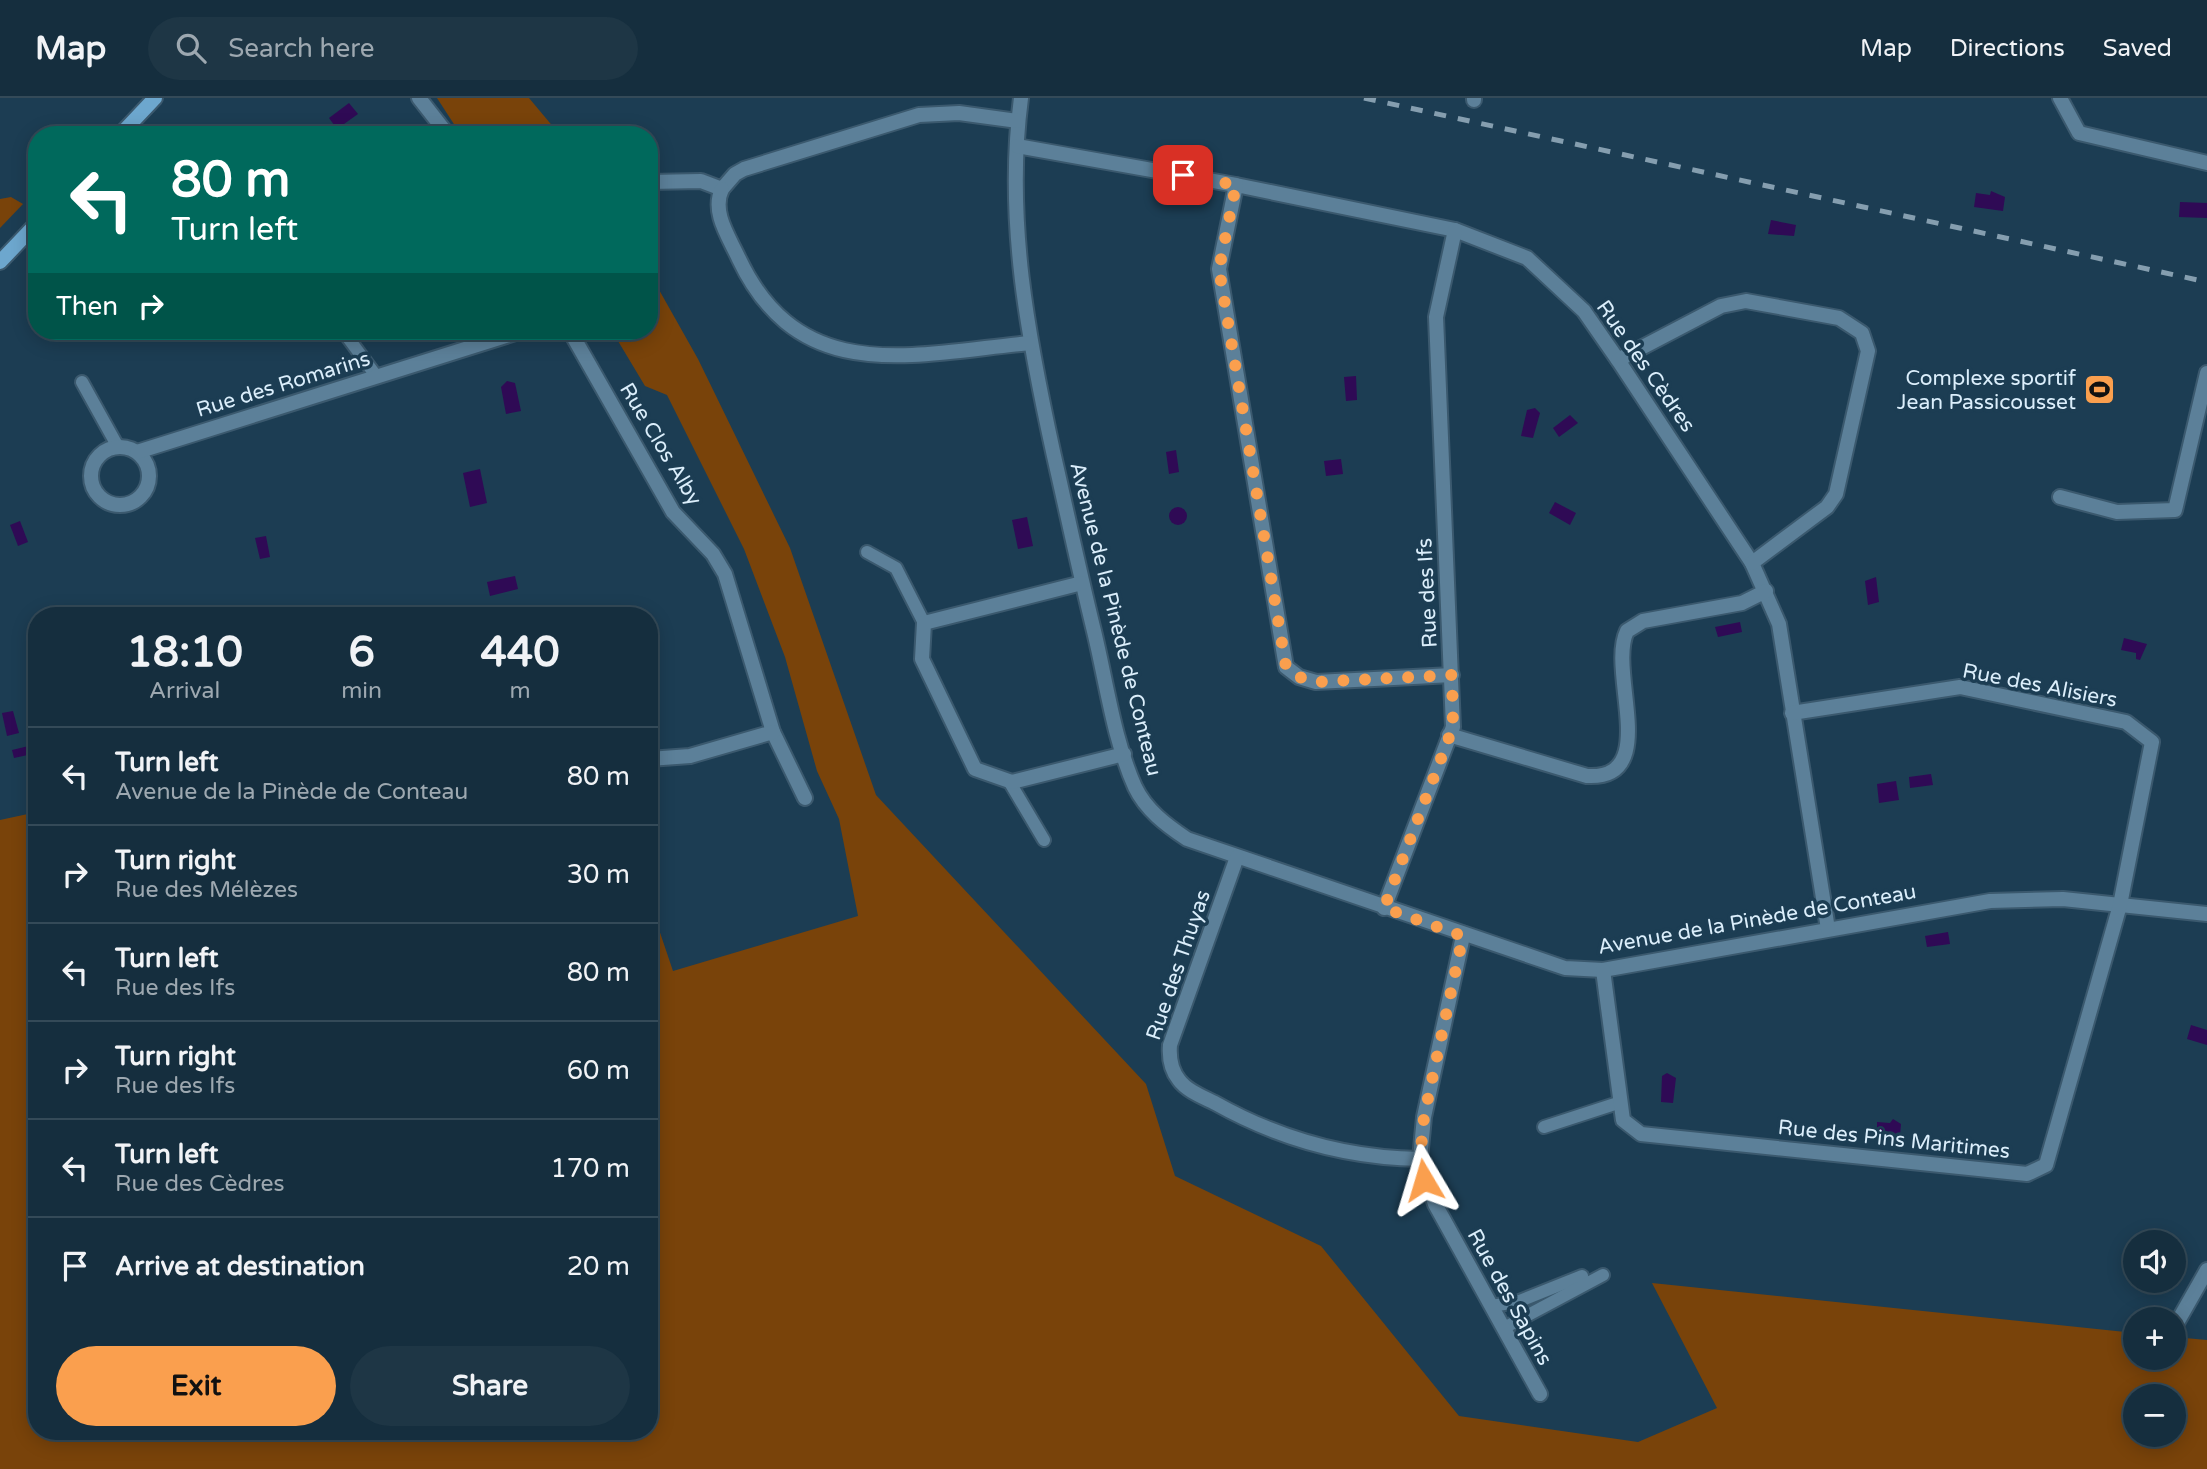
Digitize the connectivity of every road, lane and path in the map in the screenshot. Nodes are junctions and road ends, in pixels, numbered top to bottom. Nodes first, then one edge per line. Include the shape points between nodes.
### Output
1 (155, 98) edge
2 (419, 98) edge
3 (1021, 98) edge
4 (2060, 98) edge
5 (1018, 121) junction
6 (129, 126) edge
7 (441, 126) edge
8 (1017, 146) junction
9 (2207, 163) edge
10 (658, 182) edge
11 (1236, 185) junction
12 (722, 189) junction
13 (1455, 230) junction
14 (28, 232) edge
15 (0, 262) edge
16 (350, 340) edge
17 (494, 340) edge
18 (575, 340) edge
19 (1030, 343) junction
20 (1618, 360) junction
21 (2207, 373) edge
22 (377, 377) junction
23 (82, 382) dead end
24 (118, 447) junction
25 (137, 452) junction
26 (2060, 497) dead end
27 (867, 552) dead end
28 (1752, 563) junction
29 (1082, 583) junction
30 (1766, 591) junction
31 (924, 623) junction
32 (1452, 675) junction
33 (1792, 713) junction
34 (773, 733) junction
35 (1449, 735) junction
36 (1124, 754) junction
37 (658, 758) edge
38 (1009, 781) junction
39 (805, 798) dead end
40 (1044, 840) dead end
41 (1237, 857) junction
42 (2120, 905) junction
43 (1384, 908) junction
44 (2207, 914) edge
45 (1828, 929) junction
46 (1463, 936) junction
47 (1603, 970) junction
48 (1621, 1102) junction
49 (1544, 1126) dead end
50 (1420, 1159) junction
51 (2207, 1270) edge
52 (1603, 1275) dead end
53 (1582, 1276) dead end
54 (1491, 1306) junction
55 (2186, 1307) edge
56 (1504, 1328) junction
57 (1540, 1394) dead end

1 - 6 street
2 - 7 street
3 - 5 street, Avenue de la Pinède de Conteau
4 - 9 street via 2079,133
5 - 8 street, Avenue de la Pinède de Conteau
5 - 12 street via 959,113 919,115 744,169
8 - 11 street, Rue des Cèdres
8 - 19 street, Avenue de la Pinède de Conteau via 1017,238
10 - 12 street via 701,181
11 - 13 street, Rue des Cèdres
11 - 32 street, Rue des Ifs via 1219,269 1286,667 1316,682
12 - 19 street via 721,221 749,280 770,308 813,340 871,356
13 - 20 street, Rue des Cèdres via 1527,258 1584,311
13 - 32 street, Rue des Ifs via 1436,317
14 - 15 street
16 - 22 lane
17 - 22 street, Rue des Romarins
18 - 34 street, Rue Clos Alby via 673,512 713,554 725,574
19 - 29 street, Avenue de la Pinède de Conteau
20 - 28 street, Rue des Cèdres
20 - 28 street via 1738,301 1839,318 1861,332 1868,351 1836,494 1827,507
21 - 26 street via 2175,510 2117,512
22 - 25 street, Rue des Romarins
23 - 24 lane
24 - 25 street
24 - 25 street via 100,455 91,473 96,493 111,504 130,504 148,485 148,466
27 - 31 lane via 896,568
28 - 30 street, Rue des Cèdres
29 - 31 street
29 - 36 street, Avenue de la Pinède de Conteau
30 - 33 street, Rue des Cèdres via 1779,624
30 - 35 street via 1742,603 1643,621 1627,631 1620,659 1629,741 1622,762 1608,775 1587,776
31 - 38 street via 922,659 975,769
32 - 35 street via 1454,716
33 - 42 street, Rue des Alisiers via 1960,687 2126,722 2152,742
33 - 45 street, Rue des Cèdres
34 - 37 street via 690,756
34 - 39 street, Rue Clos Alby
35 - 43 street
36 - 38 street
36 - 41 street, Avenue de la Pinède de Conteau via 1136,788 1158,817 1186,839
38 - 40 lane
41 - 43 street, Avenue de la Pinède de Conteau
41 - 50 street, Rue des Thuyas via 1170,1045 1178,1079 1241,1118 1293,1140 1381,1159
42 - 44 street, Avenue de la Pinède de Conteau
42 - 45 street, Avenue de la Pinède de Conteau via 2063,899 1990,901
42 - 48 street, Rue des Pins Maritimes via 2046,1165 2028,1174 1641,1134 1623,1120
43 - 46 street, Avenue de la Pinède de Conteau
45 - 47 street, Avenue de la Pinède de Conteau
46 - 47 street, Avenue de la Pinède de Conteau via 1565,968
46 - 50 street, Rue des Sapins via 1424,1117
47 - 48 street, Rue des Pins Maritimes
48 - 49 lane
50 - 54 street, Rue des Sapins via 1435,1204
51 - 55 street
52 - 56 lane
53 - 54 lane via 1517,1302
54 - 56 street, Rue des Sapins
56 - 57 street, Rue des Sapins

